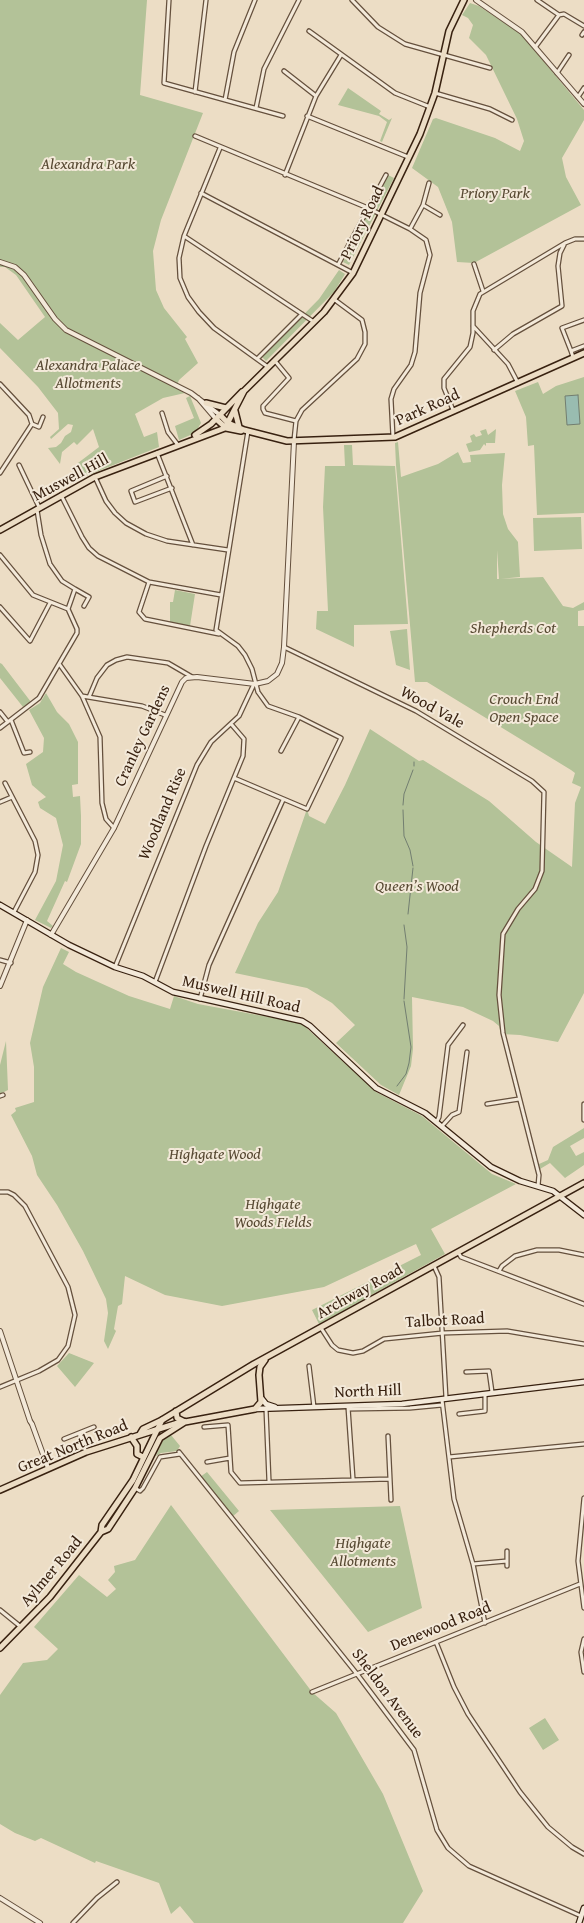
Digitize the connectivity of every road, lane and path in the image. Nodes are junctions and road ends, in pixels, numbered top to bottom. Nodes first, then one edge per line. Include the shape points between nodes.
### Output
1 (169, 0) edge
2 (206, 0) edge
3 (255, 0) edge
4 (299, 0) edge
5 (464, 0) edge
6 (476, 0) edge
7 (537, 0) edge
8 (354, 1) edge
9 (559, 15) junction
10 (584, 26) edge
11 (309, 31) dead end
12 (536, 46) junction
13 (341, 55) junction
14 (444, 55) junction
15 (569, 55) dead end
16 (490, 68) dead end
17 (284, 71) dead end
18 (556, 73) junction
19 (584, 88) edge
20 (195, 92) junction
21 (435, 93) junction
22 (316, 96) junction
23 (578, 97) junction
24 (224, 100) junction
25 (584, 104) edge
26 (430, 107) junction
27 (256, 108) junction
28 (283, 116) dead end
29 (307, 116) junction
30 (512, 120) dead end
31 (195, 136) dead end
32 (220, 148) junction
33 (408, 157) junction
34 (284, 175) junction
35 (386, 175) dead end
36 (430, 183) dead end
37 (201, 193) junction
38 (423, 205) junction
39 (368, 208) junction
40 (382, 215) junction
41 (440, 215) dead end
42 (410, 229) junction
43 (184, 236) junction
44 (584, 240) edge
45 (565, 243) junction
46 (555, 249) junction
47 (560, 253) junction
48 (0, 262) edge
49 (474, 264) dead end
50 (338, 265) junction
51 (353, 272) junction
52 (483, 291) junction
53 (335, 300) junction
54 (302, 314) junction
55 (584, 320) edge
56 (314, 322) junction
57 (473, 326) junction
58 (480, 335) junction
59 (473, 337) junction
60 (584, 346) edge
61 (494, 350) junction
62 (571, 351) junction
63 (584, 354) edge
64 (573, 358) junction
65 (257, 359) junction
66 (275, 361) junction
67 (268, 367) junction
68 (0, 384) edge
69 (518, 384) junction
70 (244, 391) junction
71 (198, 398) junction
72 (206, 403) junction
73 (235, 405) junction
74 (227, 408) junction
75 (454, 410) junction
76 (162, 413) dead end
77 (43, 417) dead end
78 (218, 417) junction
79 (296, 421) junction
80 (32, 424) junction
81 (225, 424) junction
82 (204, 430) junction
83 (244, 431) junction
84 (393, 437) junction
85 (294, 441) junction
86 (184, 442) junction
87 (178, 445) junction
88 (157, 452) junction
89 (19, 465) dead end
90 (0, 473) edge
91 (166, 476) junction
92 (95, 477) junction
93 (172, 488) junction
94 (61, 495) junction
95 (38, 509) junction
96 (0, 530) edge
97 (194, 545) junction
98 (228, 550) junction
99 (0, 554) edge
100 (149, 582) junction
101 (75, 589) junction
102 (220, 596) junction
103 (50, 603) junction
104 (84, 606) dead end
105 (0, 607) edge
106 (68, 609) junction
107 (218, 633) junction
108 (284, 647) junction
109 (60, 665) junction
110 (192, 677) junction
111 (255, 684) junction
112 (82, 696) junction
113 (89, 697) junction
114 (0, 712) edge
115 (166, 715) junction
116 (299, 717) junction
117 (9, 721) junction
118 (232, 725) junction
119 (0, 728) edge
120 (30, 752) dead end
121 (281, 752) dead end
122 (234, 778) junction
123 (5, 783) dead end
124 (12, 797) junction
125 (283, 800) junction
126 (0, 802) edge
127 (114, 828) junction
128 (0, 905) edge
129 (14, 912) junction
130 (27, 920) junction
131 (51, 935) junction
132 (0, 960) edge
133 (11, 963) junction
134 (115, 967) junction
135 (155, 982) junction
136 (0, 986) edge
137 (200, 1000) junction
138 (463, 1025) dead end
139 (467, 1052) dead end
140 (519, 1099) junction
141 (486, 1104) dead end
142 (584, 1104) edge
143 (584, 1120) edge
144 (436, 1121) junction
145 (443, 1126) junction
146 (584, 1183) edge
147 (538, 1186) junction
148 (0, 1192) edge
149 (561, 1196) junction
150 (584, 1215) edge
151 (457, 1252) junction
152 (584, 1255) edge
153 (433, 1265) junction
154 (499, 1272) junction
155 (584, 1304) edge
156 (321, 1328) junction
157 (0, 1331) edge
158 (443, 1333) junction
159 (584, 1344) edge
160 (267, 1358) junction
161 (309, 1366) dead end
162 (248, 1369) junction
163 (466, 1372) dead end
164 (259, 1375) junction
165 (17, 1380) junction
166 (584, 1382) edge
167 (0, 1387) edge
168 (492, 1392) junction
169 (484, 1394) junction
170 (262, 1399) junction
171 (443, 1401) junction
172 (266, 1407) junction
173 (314, 1407) junction
174 (348, 1407) junction
175 (255, 1408) junction
176 (176, 1411) junction
177 (459, 1414) dead end
178 (162, 1420) junction
179 (183, 1422) junction
180 (94, 1427) dead end
181 (204, 1427) dead end
182 (155, 1430) junction
183 (79, 1433) junction
184 (140, 1434) junction
185 (388, 1436) dead end
186 (131, 1437) junction
187 (64, 1439) dead end
188 (584, 1444) edge
189 (86, 1452) junction
190 (143, 1457) junction
191 (449, 1457) junction
192 (230, 1458) junction
193 (207, 1462) dead end
194 (48, 1468) junction
195 (353, 1479) junction
196 (389, 1479) junction
197 (268, 1481) junction
198 (135, 1488) junction
199 (0, 1490) edge
200 (584, 1498) edge
201 (391, 1500) dead end
202 (101, 1532) junction
203 (507, 1551) dead end
204 (473, 1564) junction
205 (580, 1584) junction
206 (584, 1608) edge
207 (0, 1610) edge
208 (485, 1623) junction
209 (22, 1627) junction
210 (584, 1639) edge
211 (436, 1642) junction
212 (0, 1648) edge
213 (584, 1672) edge
214 (357, 1674) junction
215 (312, 1692) dead end
216 (584, 1854) edge
217 (117, 1882) dead end
218 (0, 1898) edge
219 (584, 1908) edge
220 (581, 1916) junction
221 (40, 1923) edge
222 (73, 1923) edge
223 (579, 1923) edge

1 - 20 street via 164,83
2 - 20 street
3 - 24 street via 234,52
4 - 27 street via 264,69
5 - 14 main road, Priory Road via 449,31
6 - 12 street via 514,25
7 - 9 street
8 - 14 street via 387,34 405,44
9 - 10 street via 564,14
9 - 12 street
11 - 13 street
12 - 18 street
13 - 22 street
13 - 26 street via 395,92
14 - 16 street
14 - 21 main road, Priory Road
15 - 18 street
17 - 22 street
18 - 23 street
19 - 23 street
20 - 24 street
21 - 26 main road, Priory Road
21 - 30 street via 490,109
22 - 29 street
23 - 25 street
24 - 27 street
26 - 33 main road, Priory Road
27 - 28 street
29 - 33 street
29 - 34 street
31 - 32 street
32 - 34 street
32 - 37 street
33 - 40 main road, Priory Road
34 - 39 street
35 - 39 street, Priory Road
36 - 38 street
37 - 43 street
37 - 50 street
38 - 41 street
38 - 42 street
39 - 40 street
39 - 50 street, Priory Road
40 - 42 street
40 - 51 main road, Priory Road
42 - 84 street via 426,240 430,255 420,293 415,352 392,395
43 - 54 street
43 - 65 street via 179,258 180,278 188,297 214,328
44 - 45 street
45 - 46 street
45 - 47 street
46 - 47 street
46 - 52 street
47 - 61 street via 558,273 562,306 513,334
48 - 71 street via 15,267 24,275 66,330
49 - 52 street
50 - 51 street
51 - 53 main road, Priory Road
52 - 57 street via 473,311
53 - 56 main road, Priory Road
53 - 79 street via 362,320 364,344 357,359 306,406
54 - 56 street
54 - 65 street
55 - 62 street via 562,328
56 - 66 main road, Priory Road
57 - 58 street
57 - 59 street
58 - 59 street
58 - 61 street
59 - 75 street via 466,353 444,378 444,388
60 - 62 street
61 - 69 street via 511,368
62 - 64 street
63 - 64 main road, Park Road
64 - 69 main road, Park Road
65 - 67 street
66 - 67 main road, Priory Road
66 - 79 street via 289,379 263,409 265,413
67 - 70 main road, Priory Road
68 - 80 street via 29,415
69 - 75 main road, Park Road
70 - 73 main road, Priory Road
70 - 74 main road, Muswell Hill
71 - 72 street
71 - 78 street
72 - 74 main road
72 - 78 street
73 - 81 main road, Priory Road
73 - 83 main road via 235,418
74 - 78 main road, Muswell Hill
75 - 84 main road, Park Road
76 - 87 street via 168,432
77 - 80 street via 39,427
78 - 81 main road, Park Road
78 - 82 main road, Muswell Hill
79 - 85 street
80 - 90 street
81 - 82 main road
81 - 83 main road, Park Road
81 - 86 main road, Muswell Hill
82 - 86 main road, Muswell Hill
83 - 85 main road, Park Road
83 - 98 street
84 - 85 main road, Park Road
85 - 108 street
86 - 87 main road, Muswell Hill
87 - 88 main road, Muswell Hill
88 - 91 street
88 - 92 main road, Muswell Hill
89 - 95 street
91 - 93 street
91 - 93 street via 131,491 135,502
92 - 94 main road, Muswell Hill
92 - 97 street via 106,501 126,523 167,542
93 - 97 street
94 - 95 main road, Muswell Hill
94 - 100 street via 89,548 98,556
95 - 96 main road, Muswell Hill
95 - 101 street via 41,535 50,564 62,581
97 - 98 street
98 - 102 street
99 - 103 street via 30,592
100 - 102 street
100 - 107 street via 139,612 145,619
101 - 104 street via 89,597
101 - 106 street
102 - 107 street
103 - 105 street via 30,641
103 - 106 street
106 - 109 street via 76,633
107 - 111 street via 241,650 252,669
108 - 111 street via 277,674 268,681
108 - 140 street, Wood Vale via 416,711 544,792 542,871 538,884 503,934 499,995 502,1024
109 - 112 street
109 - 117 street via 39,698
110 - 111 street, Cranley Gardens
110 - 113 street via 168,663 128,657 107,665
110 - 115 street, Cranley Gardens via 178,686
111 - 116 street via 268,706
111 - 118 street, Woodland Rise
112 - 113 street
112 - 127 street via 100,737 102,803 106,819
113 - 115 street via 142,706
114 - 117 street
115 - 127 street, Cranley Gardens
116 - 121 street
116 - 125 street via 340,740 308,808 304,810
117 - 119 street
117 - 120 street via 24,753
118 - 122 street via 241,733 245,743
118 - 134 street, Woodland Rise via 211,742 196,765
122 - 125 street
122 - 135 street
123 - 124 street
124 - 126 street
124 - 129 street via 35,841 38,855 35,872
125 - 137 street via 209,965
127 - 131 street, Cranley Gardens
128 - 129 main road, Muswell Hill Road
129 - 130 main road, Muswell Hill Road
130 - 131 main road, Muswell Hill Road
130 - 133 street
131 - 134 main road, Muswell Hill Road
132 - 133 street
133 - 136 street
134 - 135 main road, Muswell Hill Road
135 - 137 main road, Muswell Hill Road via 173,992
137 - 144 main road, Muswell Hill Road via 302,1021 376,1088
138 - 144 street via 448,1044
139 - 145 street via 459,1112
140 - 141 street
140 - 147 street, Wood Vale via 539,1174
142 - 143 street
144 - 145 main road, Muswell Hill Road
145 - 147 main road, Muswell Hill Road via 491,1167
146 - 149 main road, Archway Road
147 - 149 main road, Muswell Hill Road
148 - 165 street via 14,1195 25,1206 68,1287 75,1316 68,1346 58,1360
149 - 150 main road, Muswell Hill Road
149 - 151 main road, Archway Road
151 - 153 main road, Archway Road
151 - 154 street via 461,1257
152 - 154 street via 537,1250 515,1256
153 - 156 main road, Archway Road
153 - 158 street via 438,1277
154 - 155 street
156 - 158 street, Talbot Road via 338,1350 353,1353 384,1339
156 - 160 main road, Archway Road
157 - 165 street
158 - 159 street, Talbot Road via 507,1331
158 - 171 street
160 - 162 main road, Archway Road
160 - 164 main road via 260,1367
161 - 173 street
162 - 164 main road
162 - 176 main road, Archway Road
163 - 168 street via 489,1371
164 - 170 main road
165 - 167 street
165 - 194 street, bridge
166 - 168 main road, North Hill
168 - 169 main road, North Hill
169 - 171 main road, North Hill
169 - 177 street via 485,1410
170 - 172 main road
170 - 175 main road
171 - 174 main road, North Hill
171 - 191 street
172 - 173 main road, North Hill
172 - 175 main road, North Hill
172 - 197 street
173 - 174 main road, North Hill
174 - 195 street
175 - 179 main road, North Hill
176 - 178 main road, Archway Road
176 - 179 main road via 177,1418
178 - 182 main road, Archway Road
178 - 184 main road via 143,1429
179 - 182 main road, North Hill
179 - 198 main road, Aylmer Road via 160,1438
180 - 183 street
181 - 192 street via 228,1425
182 - 184 main road, Great North Road
182 - 190 main road, Aylmer Road
183 - 187 street
183 - 189 street
184 - 186 main road, Great North Road
185 - 196 street
186 - 189 main road, Great North Road
186 - 190 main road via 137,1446 137,1454
188 - 191 street
189 - 194 main road, Great North Road
190 - 202 main road, Aylmer Road via 133,1480 102,1525
191 - 204 street via 454,1499
192 - 193 street
192 - 197 street via 231,1472 240,1483
194 - 199 main road, Great North Road
195 - 196 street
195 - 197 street
196 - 201 street
198 - 202 main road, Aylmer Road via 108,1529
198 - 214 street, Sheldon Avenue via 143,1488 160,1456 180,1453
200 - 205 street via 578,1561
202 - 209 main road, Aylmer Road
203 - 204 street via 507,1564
204 - 208 street
205 - 206 street
205 - 208 street, Denewood Road
207 - 209 street
208 - 211 street, Denewood Road
209 - 212 main road, Aylmer Road
210 - 213 street via 581,1652
211 - 214 street, Denewood Road
211 - 216 street via 468,1714 520,1792 548,1827
214 - 215 street, Denewood Road
214 - 220 street, Sheldon Avenue via 414,1750 437,1830 448,1848 469,1866
217 - 222 street
218 - 221 street
219 - 220 main road
220 - 223 main road

